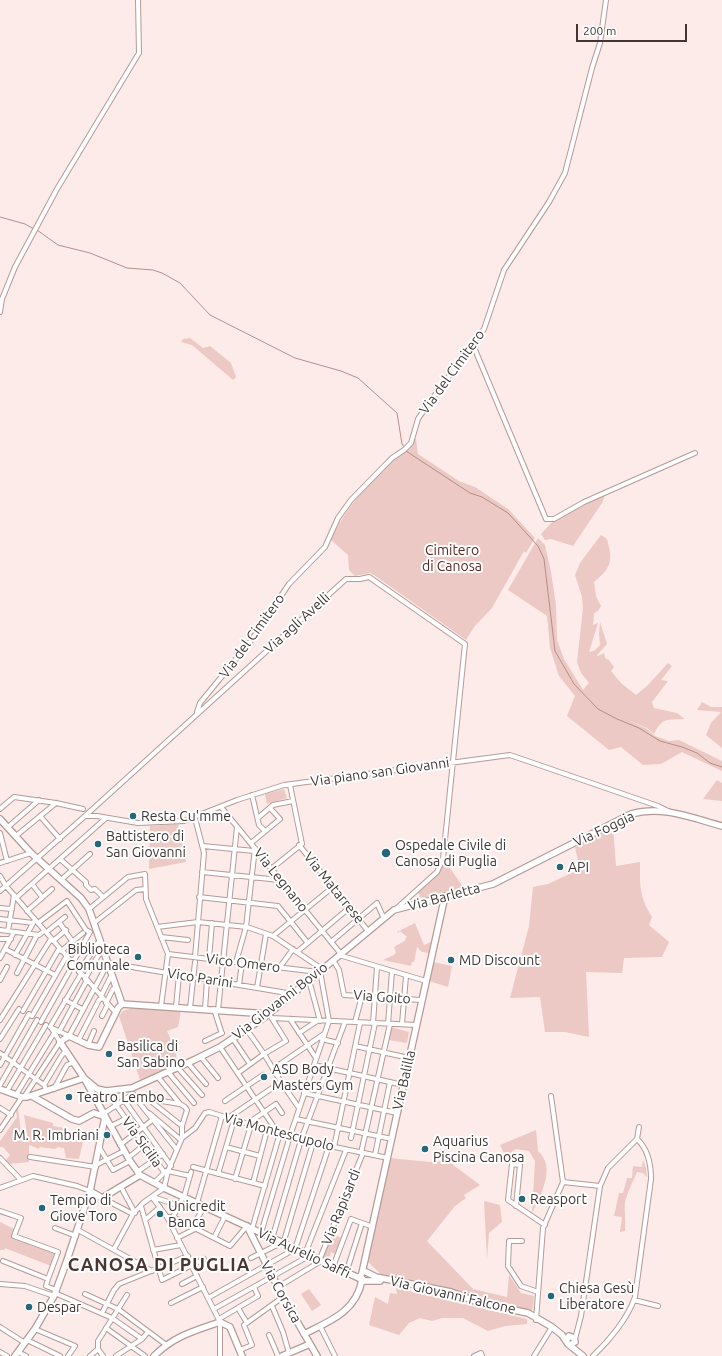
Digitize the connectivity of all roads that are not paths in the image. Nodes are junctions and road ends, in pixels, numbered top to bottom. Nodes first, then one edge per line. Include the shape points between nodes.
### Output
1 (138, 0) edge
2 (606, 0) edge
3 (0, 312) edge
4 (473, 345) junction
5 (695, 453) dead end
6 (196, 714) junction
7 (454, 762) junction
8 (290, 784) junction
9 (252, 795) junction
10 (39, 800) junction
11 (293, 801) junction
12 (56, 802) junction
13 (221, 808) junction
14 (270, 808) junction
15 (0, 809) edge
16 (83, 809) dead end
17 (671, 813) junction
18 (40, 816) junction
19 (85, 816) junction
20 (106, 818) junction
21 (195, 818) junction
22 (258, 818) junction
23 (0, 819) edge
24 (722, 826) edge
25 (8, 827) junction
26 (237, 827) junction
27 (265, 831) junction
28 (0, 833) edge
29 (16, 836) junction
30 (60, 839) junction
31 (251, 843) junction
32 (203, 846) junction
33 (299, 846) junction
34 (234, 850) junction
35 (254, 850) junction
36 (31, 853) junction
37 (90, 854) dead end
38 (37, 858) junction
39 (60, 859) junction
40 (7, 861) junction
41 (0, 863) edge
42 (49, 869) junction
43 (271, 869) junction
44 (73, 870) junction
45 (202, 872) junction
46 (232, 875) junction
47 (0, 876) edge
48 (251, 877) junction
49 (61, 880) junction
50 (280, 880) junction
51 (32, 884) junction
52 (493, 884) joint
53 (6, 886) junction
54 (333, 887) junction
55 (52, 889) dead end
56 (145, 889) junction
57 (0, 891) edge
58 (445, 896) junction
59 (15, 897) junction
60 (103, 897) junction
61 (200, 897) junction
62 (42, 898) junction
63 (229, 900) junction
64 (248, 902) junction
65 (0, 908) edge
66 (349, 908) junction
67 (12, 909) junction
68 (89, 909) junction
69 (304, 910) junction
70 (394, 910) junction
71 (27, 911) junction
72 (65, 917) dead end
73 (0, 919) edge
74 (358, 919) junction
75 (384, 919) junction
76 (10, 920) junction
77 (291, 921) junction
78 (35, 922) junction
79 (59, 922) junction
80 (198, 922) junction
81 (94, 923) junction
82 (212, 923) junction
83 (225, 925) junction
84 (157, 927) junction
85 (246, 927) junction
86 (0, 930) edge
87 (47, 930) junction
88 (66, 930) junction
89 (321, 930) junction
90 (8, 932) junction
91 (14, 932) junction
92 (86, 932) junction
93 (368, 932) junction
94 (26, 934) junction
95 (266, 934) junction
96 (37, 935) junction
97 (273, 936) junction
98 (162, 937) junction
99 (0, 939) edge
100 (11, 939) junction
101 (52, 940) junction
102 (100, 940) junction
103 (188, 940) dead end
104 (72, 941) junction
105 (307, 942) junction
106 (331, 942) junction
107 (103, 948) junction
108 (60, 950) junction
109 (3, 951) edge
110 (295, 951) junction
111 (15, 954) junction
112 (168, 954) junction
113 (340, 955) junction
114 (66, 957) junction
115 (0, 958) edge
116 (24, 959) junction
117 (209, 959) junction
118 (195, 960) junction
119 (333, 960) junction
120 (223, 961) junction
121 (236, 962) junction
122 (108, 963) junction
123 (242, 963) junction
124 (35, 964) junction
125 (72, 964) junction
126 (261, 965) junction
127 (7, 967) dead end
128 (377, 967) junction
129 (280, 968) junction
130 (47, 970) junction
131 (320, 971) junction
132 (392, 971) junction
133 (17, 973) dead end
134 (80, 973) junction
135 (166, 973) junction
136 (55, 975) junction
137 (179, 975) junction
138 (406, 976) junction
139 (113, 977) junction
140 (193, 977) junction
141 (0, 980) edge
142 (86, 980) junction
143 (207, 980) junction
144 (309, 980) junction
145 (426, 981) junction
146 (221, 982) junction
147 (239, 985) junction
148 (94, 988) junction
149 (116, 988) junction
150 (256, 988) junction
151 (293, 994) junction
152 (362, 996) junction
153 (101, 997) junction
154 (374, 997) junction
155 (389, 998) junction
156 (404, 999) junction
157 (65, 1000) junction
158 (421, 1000) junction
159 (107, 1003) junction
160 (122, 1004) junction
161 (73, 1005) junction
162 (162, 1006) junction
163 (176, 1007) junction
164 (190, 1008) junction
165 (82, 1009) junction
166 (204, 1009) junction
167 (216, 1009) junction
168 (116, 1013) junction
169 (102, 1016) dead end
170 (271, 1016) junction
171 (290, 1019) junction
172 (0, 1020) edge
173 (318, 1021) junction
174 (329, 1021) junction
175 (345, 1022) junction
176 (358, 1022) junction
177 (374, 1023) junction
178 (389, 1024) junction
179 (402, 1024) junction
180 (417, 1026) junction
181 (49, 1027) junction
182 (247, 1030) junction
183 (94, 1031) dead end
184 (59, 1032) junction
185 (54, 1033) junction
186 (299, 1033) junction
187 (324, 1033) junction
188 (69, 1036) junction
189 (0, 1039) edge
190 (233, 1039) junction
191 (322, 1039) junction
192 (78, 1040) junction
193 (205, 1041) dead end
194 (60, 1042) junction
195 (338, 1043) junction
196 (88, 1045) junction
197 (307, 1045) junction
198 (355, 1046) junction
199 (220, 1047) junction
200 (370, 1050) junction
201 (66, 1051) junction
202 (383, 1052) junction
203 (0, 1053) edge
204 (264, 1054) junction
205 (5, 1056) junction
206 (201, 1057) junction
207 (316, 1058) junction
208 (410, 1058) junction
209 (13, 1062) junction
210 (74, 1062) junction
211 (188, 1063) junction
212 (250, 1064) junction
213 (0, 1065) edge
214 (314, 1065) junction
215 (21, 1068) junction
216 (178, 1068) junction
217 (273, 1069) junction
218 (328, 1069) junction
219 (168, 1072) junction
220 (238, 1073) junction
221 (350, 1073) junction
222 (28, 1074) junction
223 (263, 1075) dead end
224 (158, 1077) junction
225 (364, 1077) junction
226 (84, 1078) junction
227 (218, 1078) dead end
228 (36, 1080) junction
229 (378, 1080) junction
230 (281, 1082) junction
231 (390, 1082) junction
232 (206, 1084) dead end
233 (0, 1085) edge
234 (44, 1085) junction
235 (403, 1085) junction
236 (247, 1086) junction
237 (135, 1087) junction
238 (0, 1089) edge
239 (52, 1090) junction
240 (104, 1090) junction
241 (7, 1092) junction
242 (304, 1092) junction
243 (133, 1094) junction
244 (16, 1095) junction
245 (202, 1095) dead end
246 (32, 1096) junction
247 (318, 1096) junction
248 (551, 1096) dead end
249 (23, 1097) junction
250 (94, 1097) junction
251 (148, 1099) junction
252 (256, 1099) junction
253 (124, 1100) junction
254 (225, 1101) dead end
255 (344, 1102) junction
256 (194, 1103) dead end
257 (180, 1104) junction
258 (358, 1104) junction
259 (99, 1106) junction
260 (116, 1106) junction
261 (371, 1107) junction
262 (0, 1108) edge
263 (299, 1108) junction
264 (384, 1110) junction
265 (264, 1112) junction
266 (397, 1112) junction
267 (94, 1113) junction
268 (282, 1113) dead end
269 (10, 1115) junction
270 (104, 1115) junction
271 (222, 1116) junction
272 (154, 1118) junction
273 (228, 1118) junction
274 (125, 1119) junction
275 (296, 1119) junction
276 (234, 1120) junction
277 (309, 1122) junction
278 (249, 1124) junction
279 (110, 1126) junction
280 (182, 1126) junction
281 (144, 1127) junction
282 (639, 1127) dead end
283 (338, 1128) junction
284 (0, 1130) edge
285 (267, 1130) junction
286 (353, 1131) junction
287 (136, 1133) junction
288 (279, 1133) junction
289 (365, 1134) junction
290 (290, 1136) junction
291 (378, 1137) junction
292 (351, 1138) dead end
293 (181, 1139) junction
294 (392, 1139) junction
295 (637, 1139) junction
296 (302, 1140) junction
297 (313, 1143) junction
298 (120, 1145) junction
299 (144, 1145) junction
300 (226, 1146) junction
301 (329, 1146) junction
302 (99, 1147) junction
303 (334, 1147) junction
304 (177, 1150) junction
305 (346, 1150) junction
306 (124, 1151) junction
307 (243, 1152) junction
308 (362, 1153) junction
309 (163, 1154) junction
310 (375, 1155) junction
311 (260, 1156) junction
312 (30, 1157) dead end
313 (0, 1158) edge
314 (388, 1158) junction
315 (108, 1159) junction
316 (129, 1160) junction
317 (155, 1160) junction
318 (96, 1166) junction
319 (171, 1166) junction
320 (166, 1171) junction
321 (191, 1172) junction
322 (207, 1172) junction
323 (139, 1174) junction
324 (218, 1174) junction
325 (235, 1179) junction
326 (21, 1180) junction
327 (563, 1182) junction
328 (154, 1183) junction
329 (253, 1183) junction
330 (265, 1186) junction
331 (600, 1186) junction
332 (1, 1187) edge
333 (122, 1187) junction
334 (164, 1188) junction
335 (90, 1191) junction
336 (152, 1196) junction
337 (184, 1197) junction
338 (102, 1198) junction
339 (197, 1203) junction
340 (174, 1204) dead end
341 (141, 1206) junction
342 (204, 1206) junction
343 (516, 1206) junction
344 (160, 1207) junction
345 (0, 1211) edge
346 (134, 1214) junction
347 (225, 1216) junction
348 (167, 1217) junction
349 (173, 1217) junction
350 (145, 1220) junction
351 (362, 1223) junction
352 (545, 1225) junction
353 (195, 1227) junction
354 (373, 1227) junction
355 (55, 1228) dead end
356 (250, 1228) junction
357 (77, 1233) junction
358 (261, 1233) junction
359 (178, 1238) junction
360 (214, 1238) junction
361 (272, 1238) junction
362 (522, 1241) dead end
363 (282, 1243) junction
364 (181, 1245) junction
365 (114, 1249) junction
366 (295, 1249) junction
367 (153, 1250) junction
368 (261, 1255) junction
369 (307, 1255) junction
370 (188, 1256) junction
371 (251, 1258) dead end
372 (204, 1259) dead end
373 (320, 1261) junction
374 (3, 1262) dead end
375 (192, 1265) junction
376 (267, 1266) junction
377 (332, 1267) junction
378 (158, 1268) junction
379 (152, 1271) junction
380 (346, 1273) junction
381 (198, 1276) junction
382 (272, 1277) junction
383 (364, 1278) junction
384 (48, 1279) junction
385 (0, 1284) edge
386 (182, 1284) dead end
387 (203, 1287) junction
388 (254, 1287) junction
389 (278, 1287) junction
390 (538, 1292) junction
391 (55, 1293) junction
392 (85, 1294) dead end
393 (127, 1295) dead end
394 (283, 1297) junction
395 (208, 1298) junction
396 (634, 1300) junction
397 (171, 1303) dead end
398 (107, 1304) junction
399 (272, 1306) junction
400 (658, 1306) dead end
401 (238, 1308) junction
402 (214, 1309) junction
403 (118, 1310) junction
404 (102, 1313) junction
405 (112, 1318) junction
406 (536, 1319) junction
407 (219, 1320) junction
408 (247, 1323) junction
409 (320, 1326) junction
410 (0, 1327) edge
411 (106, 1328) junction
412 (551, 1328) junction
413 (35, 1329) junction
414 (148, 1332) junction
415 (304, 1334) junction
416 (269, 1335) dead end
417 (142, 1339) junction
418 (571, 1340) junction
419 (26, 1341) junction
420 (166, 1344) junction
421 (310, 1344) junction
422 (131, 1346) junction
423 (98, 1349) junction
424 (0, 1352) edge
425 (241, 1353) edge
426 (16, 1354) edge
427 (285, 1355) edge
428 (7, 1356) edge
429 (26, 1356) edge
430 (60, 1356) edge
431 (68, 1356) edge
432 (90, 1356) edge
433 (103, 1356) edge
434 (116, 1356) edge
435 (145, 1356) edge
436 (154, 1356) edge
437 (220, 1356) edge
438 (278, 1356) edge
439 (317, 1356) edge
440 (335, 1356) edge
441 (474, 1356) edge
442 (482, 1356) edge
443 (534, 1356) edge
444 (583, 1356) edge
445 (593, 1356) edge

1 - 3 street via 139,53 40,221 8,283
2 - 4 street, Via del Cimitero via 600,43 565,173 504,270 489,319
4 - 5 street via 546,519 554,519 591,499
4 - 6 street, Via del Cimitero via 426,407 418,420 411,443 392,458 350,500 338,518 325,547 289,584 250,642 200,703
6 - 7 street, Via agli Avelli via 346,579 373,578 465,644
6 - 19 street, Via agli Avelli
7 - 8 street, Via piano san Giovanni
7 - 17 street, Via piano san Giovanni via 493,756 516,756 658,806
7 - 70 street via 446,848 441,866 408,900
8 - 9 street, Via piano san Giovanni
8 - 11 street
9 - 13 street, Via piano san Giovanni
9 - 22 street
10 - 12 street
10 - 15 street via 14,797
10 - 25 street
11 - 14 street
11 - 33 street via 302,844
12 - 16 street
12 - 18 street
13 - 21 street, Via piano san Giovanni
13 - 26 street, Via Legnano
14 - 22 street
14 - 27 street via 280,819
17 - 24 street, Via Foggia
17 - 52 street, Via Foggia via 654,810 631,814
18 - 29 street
18 - 30 street
19 - 20 street, Via piano san Giovanni
19 - 30 street, Via agli Avelli
20 - 21 street, Via piano san Giovanni via 150,823
20 - 39 street
21 - 32 street
22 - 27 street
23 - 25 street
25 - 29 street
26 - 31 street, Via Legnano
26 - 34 street
27 - 31 street
28 - 40 street
29 - 36 street
30 - 38 street, Via agli Avelli
31 - 35 street, Via Legnano
32 - 34 street
32 - 45 street
33 - 43 street
33 - 54 street, Via Matarrese
34 - 35 street
34 - 46 street
35 - 43 street, Via Legnano
35 - 48 street
36 - 38 street
36 - 40 street
37 - 44 street
38 - 42 street
38 - 53 street, Via agli Avelli
39 - 42 street
39 - 44 street
40 - 41 street
42 - 49 street
42 - 51 street
43 - 50 street, Via Legnano
44 - 49 street
44 - 60 street via 91,890 95,889
45 - 46 street
45 - 61 street
46 - 48 street
46 - 63 street
47 - 53 street
48 - 50 street
48 - 64 street
49 - 68 street
50 - 69 street, Via Legnano
51 - 59 street
51 - 62 street
52 - 58 street, Via Barletta
53 - 57 street, Via agli Avelli
53 - 59 street
54 - 66 street, Via Matarrese
54 - 69 street
55 - 62 street
56 - 60 street via 145,874 128,877
56 - 81 street via 136,890
56 - 84 street via 146,899
58 - 70 street, Via Barletta
58 - 145 street, Via Balilla
59 - 67 street
59 - 71 street
60 - 68 street
61 - 63 street
61 - 80 street
62 - 71 street
63 - 64 street
63 - 83 street
64 - 77 street via 278,906
64 - 85 street
65 - 67 street
66 - 74 street, Via Matarrese
66 - 89 street
67 - 76 street
68 - 81 street
69 - 77 street
69 - 89 street, Via Legnano
70 - 75 street, Via Giovanni Bovio
71 - 78 street
72 - 79 street
73 - 76 street
74 - 75 street via 378,903
74 - 93 street, Via Matarrese
74 - 106 street
75 - 93 street, Via Giovanni Bovio
76 - 78 street
76 - 90 street
77 - 97 street
77 - 105 street
78 - 87 street
78 - 92 street via 67,901
78 - 94 street
79 - 87 street
79 - 88 street
80 - 82 street
80 - 84 street
80 - 118 street
81 - 102 street
82 - 83 street
82 - 117 street
83 - 85 street
83 - 120 street
84 - 98 street
85 - 95 street
85 - 121 street
86 - 90 street
87 - 96 street
87 - 101 street
88 - 101 street
88 - 104 street
89 - 105 street
89 - 106 street, Via Legnano
90 - 91 street
91 - 94 street
91 - 100 street
92 - 104 street
92 - 125 street
93 - 113 street, Via Giovanni Bovio
94 - 96 street
94 - 111 street
95 - 97 street
95 - 126 street
96 - 116 street
97 - 110 street
98 - 103 street
98 - 112 street
99 - 100 street
100 - 109 street
101 - 108 street
101 - 124 street
102 - 107 street
102 - 134 street
104 - 108 street
105 - 110 street
106 - 113 street, Via Legnano
107 - 122 street
107 - 142 street
108 - 114 street
108 - 130 street
109 - 111 street
109 - 115 street
110 - 129 street
110 - 131 street
111 - 116 street
112 - 118 street, Vico Omero
112 - 135 street
113 - 119 street, Via Giovanni Bovio
113 - 128 street
114 - 125 street
114 - 136 street
116 - 124 street
116 - 133 street
117 - 118 street, Vico Omero
117 - 120 street, Vico Omero
118 - 140 street
119 - 131 street, Via Giovanni Bovio
119 - 152 street, Via Goito via 339,970 344,995
120 - 121 street, Vico Omero
120 - 146 street
121 - 123 street, Vico Omero
122 - 135 street, Vico Parini
122 - 139 street
122 - 148 street
123 - 126 street, Vico Omero
123 - 147 street
124 - 130 street
124 - 172 street
125 - 134 street
125 - 209 street
126 - 129 street, Vico Omero
126 - 150 street
127 - 141 street
128 - 132 street
128 - 154 street
129 - 131 street, Vico Omero
130 - 136 street
130 - 189 street
131 - 144 street, Via Giovanni Bovio
131 - 174 street
132 - 138 street
132 - 155 street, Via Rapisardi
134 - 142 street
134 - 157 street
135 - 137 street, Vico Parini
135 - 162 street
136 - 205 street
137 - 140 street, Vico Parini
137 - 163 street
138 - 145 street
138 - 156 street
139 - 149 street
139 - 153 street via 110,978
140 - 143 street, Vico Parini
140 - 164 street
142 - 148 street
142 - 161 street
143 - 146 street, Vico Parini
143 - 166 street
144 - 151 street, Via Giovanni Bovio
144 - 173 street
145 - 158 street, Via Balilla
146 - 147 street, Vico Parini
146 - 167 street
147 - 150 street, Vico Parini
148 - 153 street
148 - 165 street
149 - 159 street via 113,989
149 - 160 street
150 - 151 street, Vico Parini
151 - 170 street, Via Giovanni Bovio
152 - 154 street, Via Goito
152 - 176 street
153 - 159 street
153 - 192 street
154 - 155 street, Via Goito
154 - 177 street
155 - 156 street, Via Goito
155 - 178 street, Via Rapisardi
156 - 158 street, Via Goito
156 - 179 street
157 - 161 street
157 - 181 street
158 - 180 street, Via Balilla
159 - 168 street
159 - 169 street
160 - 162 street
160 - 168 street
161 - 165 street
161 - 184 street
162 - 163 street
163 - 164 street
164 - 166 street
165 - 188 street
166 - 167 street
167 - 170 street
167 - 193 street via 222,1032
168 - 196 street via 99,1047
170 - 171 street
170 - 182 street, Via Giovanni Bovio
170 - 204 street via 286,1041
171 - 173 street
171 - 186 street
173 - 174 street
173 - 186 street
174 - 175 street
174 - 187 street
175 - 176 street
175 - 195 street
176 - 177 street
176 - 198 street
177 - 178 street
177 - 200 street
178 - 179 street
178 - 202 street, Via Rapisardi
179 - 180 street
180 - 208 street, Via Balilla
181 - 184 street
181 - 185 street
181 - 215 street
182 - 190 street, Via Giovanni Bovio
182 - 204 street
183 - 196 street
184 - 188 street
185 - 194 street
185 - 222 street
186 - 197 street
187 - 191 street
187 - 197 street
188 - 192 street
188 - 194 street
190 - 199 street, Via Giovanni Bovio
190 - 212 street
191 - 195 street
191 - 207 street
192 - 196 street
194 - 201 street
194 - 228 street
195 - 218 street
197 - 207 street
197 - 217 street
198 - 200 street
198 - 221 street
199 - 206 street, Via Giovanni Bovio
199 - 220 street
200 - 202 street
200 - 225 street
201 - 210 street
201 - 234 street
202 - 208 street
202 - 229 street, Via Rapisardi
203 - 205 street
204 - 212 street
204 - 217 street
205 - 209 street
205 - 213 street
206 - 211 street, Via Giovanni Bovio
206 - 227 street
207 - 214 street
208 - 235 street, Via Balilla
209 - 215 street
209 - 233 street
210 - 226 street
210 - 239 street via 67,1065
211 - 216 street, Via Giovanni Bovio
211 - 232 street
212 - 220 street
214 - 218 street
214 - 242 street
215 - 222 street
215 - 241 street
216 - 219 street, Via Giovanni Bovio
216 - 245 street
217 - 230 street
218 - 221 street
218 - 247 street
219 - 224 street, Via Giovanni Bovio
219 - 256 street
220 - 236 street
221 - 225 street
221 - 255 street
222 - 228 street
222 - 244 street
223 - 236 street
224 - 237 street, Via Giovanni Bovio
224 - 257 street
225 - 229 street
225 - 258 street
226 - 239 street
226 - 240 street via 98,1089
226 - 250 street
228 - 234 street
228 - 249 street
229 - 231 street
229 - 261 street, Via Rapisardi
230 - 252 street
230 - 263 street
231 - 235 street
231 - 264 street
234 - 239 street
235 - 266 street, Via Balilla
236 - 252 street
236 - 254 street
237 - 240 street, Via Giovanni Bovio
237 - 243 street
238 - 241 street
239 - 246 street
240 - 250 street
240 - 260 street, Via Sicilia
241 - 244 street
242 - 247 street
242 - 263 street
243 - 251 street
243 - 253 street
243 - 272 street
244 - 249 street
246 - 249 street
246 - 267 street via 72,1120 79,1121
247 - 255 street
247 - 277 street
248 - 327 street
249 - 269 street
250 - 259 street
251 - 257 street
251 - 280 street
252 - 265 street
252 - 273 street
253 - 260 street
253 - 281 street
255 - 258 street
255 - 283 street
257 - 280 street via 187,1110
258 - 261 street
258 - 286 street
259 - 267 street
259 - 270 street
260 - 270 street
260 - 274 street, Via Sicilia
261 - 264 street
261 - 289 street, Via Rapisardi
262 - 269 street
263 - 275 street
264 - 266 street
264 - 291 street
265 - 268 street via 276,1104
265 - 278 street
265 - 288 street
266 - 294 street, Via Balilla
267 - 270 street
269 - 284 street
270 - 279 street
270 - 302 street
271 - 273 street, Via Montescupolo
271 - 293 street, Via Montescupolo via 206,1112 195,1128
271 - 322 street
272 - 281 street
272 - 293 street
272 - 304 street
273 - 276 street, Via Montescupolo
274 - 279 street
274 - 287 street, Via Sicilia
275 - 277 street
275 - 290 street
276 - 278 street, Via Montescupolo
276 - 300 street
277 - 283 street
277 - 296 street
278 - 285 street, Via Montescupolo
278 - 307 street
279 - 298 street
280 - 293 street
281 - 287 street
281 - 309 street
282 - 295 street
283 - 286 street
283 - 303 street
285 - 288 street, Via Montescupolo
285 - 311 street
286 - 289 street
286 - 292 street
287 - 298 street
287 - 299 street, Via Sicilia
288 - 290 street, Via Montescupolo
288 - 330 street
289 - 291 street
289 - 308 street, Via Rapisardi
290 - 296 street, Via Montescupolo
290 - 358 street
291 - 294 street
291 - 310 street
293 - 304 street
294 - 314 street, Via Balilla
295 - 331 street via 608,1168
295 - 396 street via 650,1163 651,1179
296 - 297 street, Via Montescupolo
296 - 361 street
297 - 301 street, Via Montescupolo
297 - 363 street
298 - 306 street
299 - 316 street
299 - 317 street, Via Sicilia
300 - 307 street
300 - 324 street
301 - 303 street, Via Montescupolo
301 - 366 street
302 - 315 street
302 - 318 street
303 - 305 street, Via Montescupolo
304 - 319 street
305 - 308 street, Via Montescupolo
305 - 369 street
306 - 315 street
306 - 316 street
307 - 311 street
307 - 325 street
308 - 310 street, Via Montescupolo
308 - 373 street, Via Rapisardi
309 - 317 street
309 - 319 street
310 - 314 street, Via Montescupolo
311 - 329 street
312 - 318 street
313 - 326 street
314 - 354 street, Via Balilla
315 - 316 street via 113,1170
315 - 318 street
316 - 323 street
317 - 320 street, Via Sicilia
317 - 323 street
318 - 335 street
319 - 320 street
320 - 321 street
320 - 328 street
320 - 334 street
321 - 322 street
321 - 337 street
322 - 324 street
322 - 339 street
323 - 328 street, Via Aurelio Saffi
323 - 333 street
324 - 325 street
325 - 329 street
326 - 332 street
326 - 335 street via 33,1176
327 - 331 street
327 - 352 street
328 - 334 street, Via Aurelio Saffi
329 - 330 street
330 - 356 street
331 - 418 street via 578,1332
333 - 338 street
333 - 346 street
334 - 336 street
334 - 337 street, Via Aurelio Saffi
335 - 338 street
335 - 357 street
336 - 340 street
336 - 341 street
336 - 344 street
337 - 339 street, Via Aurelio Saffi
337 - 349 street
338 - 346 street
339 - 342 street, Via Aurelio Saffi
341 - 346 street
341 - 350 street
342 - 347 street, Via Aurelio Saffi
342 - 353 street
343 - 343 street via 508,1200 512,1164 520,1165
343 - 352 street
344 - 348 street
344 - 350 street
345 - 384 street via 21,1218 14,1236 58,1252
346 - 365 street
347 - 356 street, Via Aurelio Saffi
347 - 360 street
348 - 349 street
348 - 359 street
349 - 353 street
350 - 367 street
351 - 354 street
351 - 377 street via 351,1219
351 - 380 street
352 - 390 street
353 - 359 street
353 - 360 street
354 - 383 street, Via Balilla
355 - 357 street
356 - 358 street, Via Aurelio Saffi
356 - 360 street via 230,1246
356 - 368 street, Via Corsica
357 - 365 street
357 - 391 street
358 - 361 street, Via Aurelio Saffi
359 - 364 street
361 - 363 street, Via Aurelio Saffi
362 - 390 street via 509,1241 508,1266 521,1286
363 - 366 street, Via Aurelio Saffi
363 - 368 street
364 - 367 street
364 - 370 street
365 - 379 street
366 - 369 street, Via Aurelio Saffi
366 - 376 street
367 - 378 street
368 - 371 street
368 - 376 street, Via Corsica
369 - 373 street, Via Aurelio Saffi
369 - 382 street
370 - 375 street
370 - 378 street
372 - 375 street
373 - 377 street, Via Aurelio Saffi
373 - 389 street
374 - 384 street
375 - 378 street via 162,1280
375 - 381 street
376 - 382 street, Via Corsica
376 - 395 street
377 - 380 street, Via Aurelio Saffi
378 - 379 street
379 - 398 street via 119,1284
380 - 383 street, Via Aurelio Saffi
381 - 386 street
381 - 387 street
382 - 388 street
382 - 389 street, Via Corsica
383 - 406 street, Via Giovanni Falcone via 376,1277 450,1292 480,1303 528,1313
383 - 409 street, Via Balilla via 359,1294 350,1307
384 - 391 street via 46,1286
385 - 391 street via 25,1286
387 - 395 street
387 - 397 street
388 - 401 street via 258,1296
388 - 402 street
389 - 394 street, Via Corsica
390 - 406 street
391 - 404 street
391 - 413 street
392 - 398 street
393 - 403 street
394 - 399 street
394 - 415 street, Via Corsica
395 - 402 street
396 - 400 street
396 - 445 street via 613,1333
398 - 403 street
398 - 404 street
399 - 408 street
399 - 427 street via 283,1332
401 - 407 street
401 - 408 street
402 - 407 street
403 - 405 street
403 - 414 street
404 - 405 street
405 - 411 street
405 - 417 street
406 - 412 street, Via Giovanni Falcone
407 - 420 street
407 - 425 street via 230,1327
407 - 437 street
408 - 425 street via 244,1327 252,1345
409 - 415 street, Via Balilla
409 - 440 street
410 - 419 street
411 - 422 street
411 - 423 street via 98,1341
412 - 418 street, Via Giovanni Falcone
412 - 443 street
413 - 419 street
413 - 431 street via 75,1346
414 - 417 street
414 - 420 street
415 - 421 street, Via Corsica
416 - 438 street
417 - 422 street
418 - 444 street
419 - 426 street
419 - 430 street
420 - 436 street
421 - 427 street
421 - 439 street, Via Corsica
422 - 434 street
422 - 435 street
423 - 432 street
423 - 433 street
424 - 428 street
426 - 429 street
441 - 442 street via 481,1353

